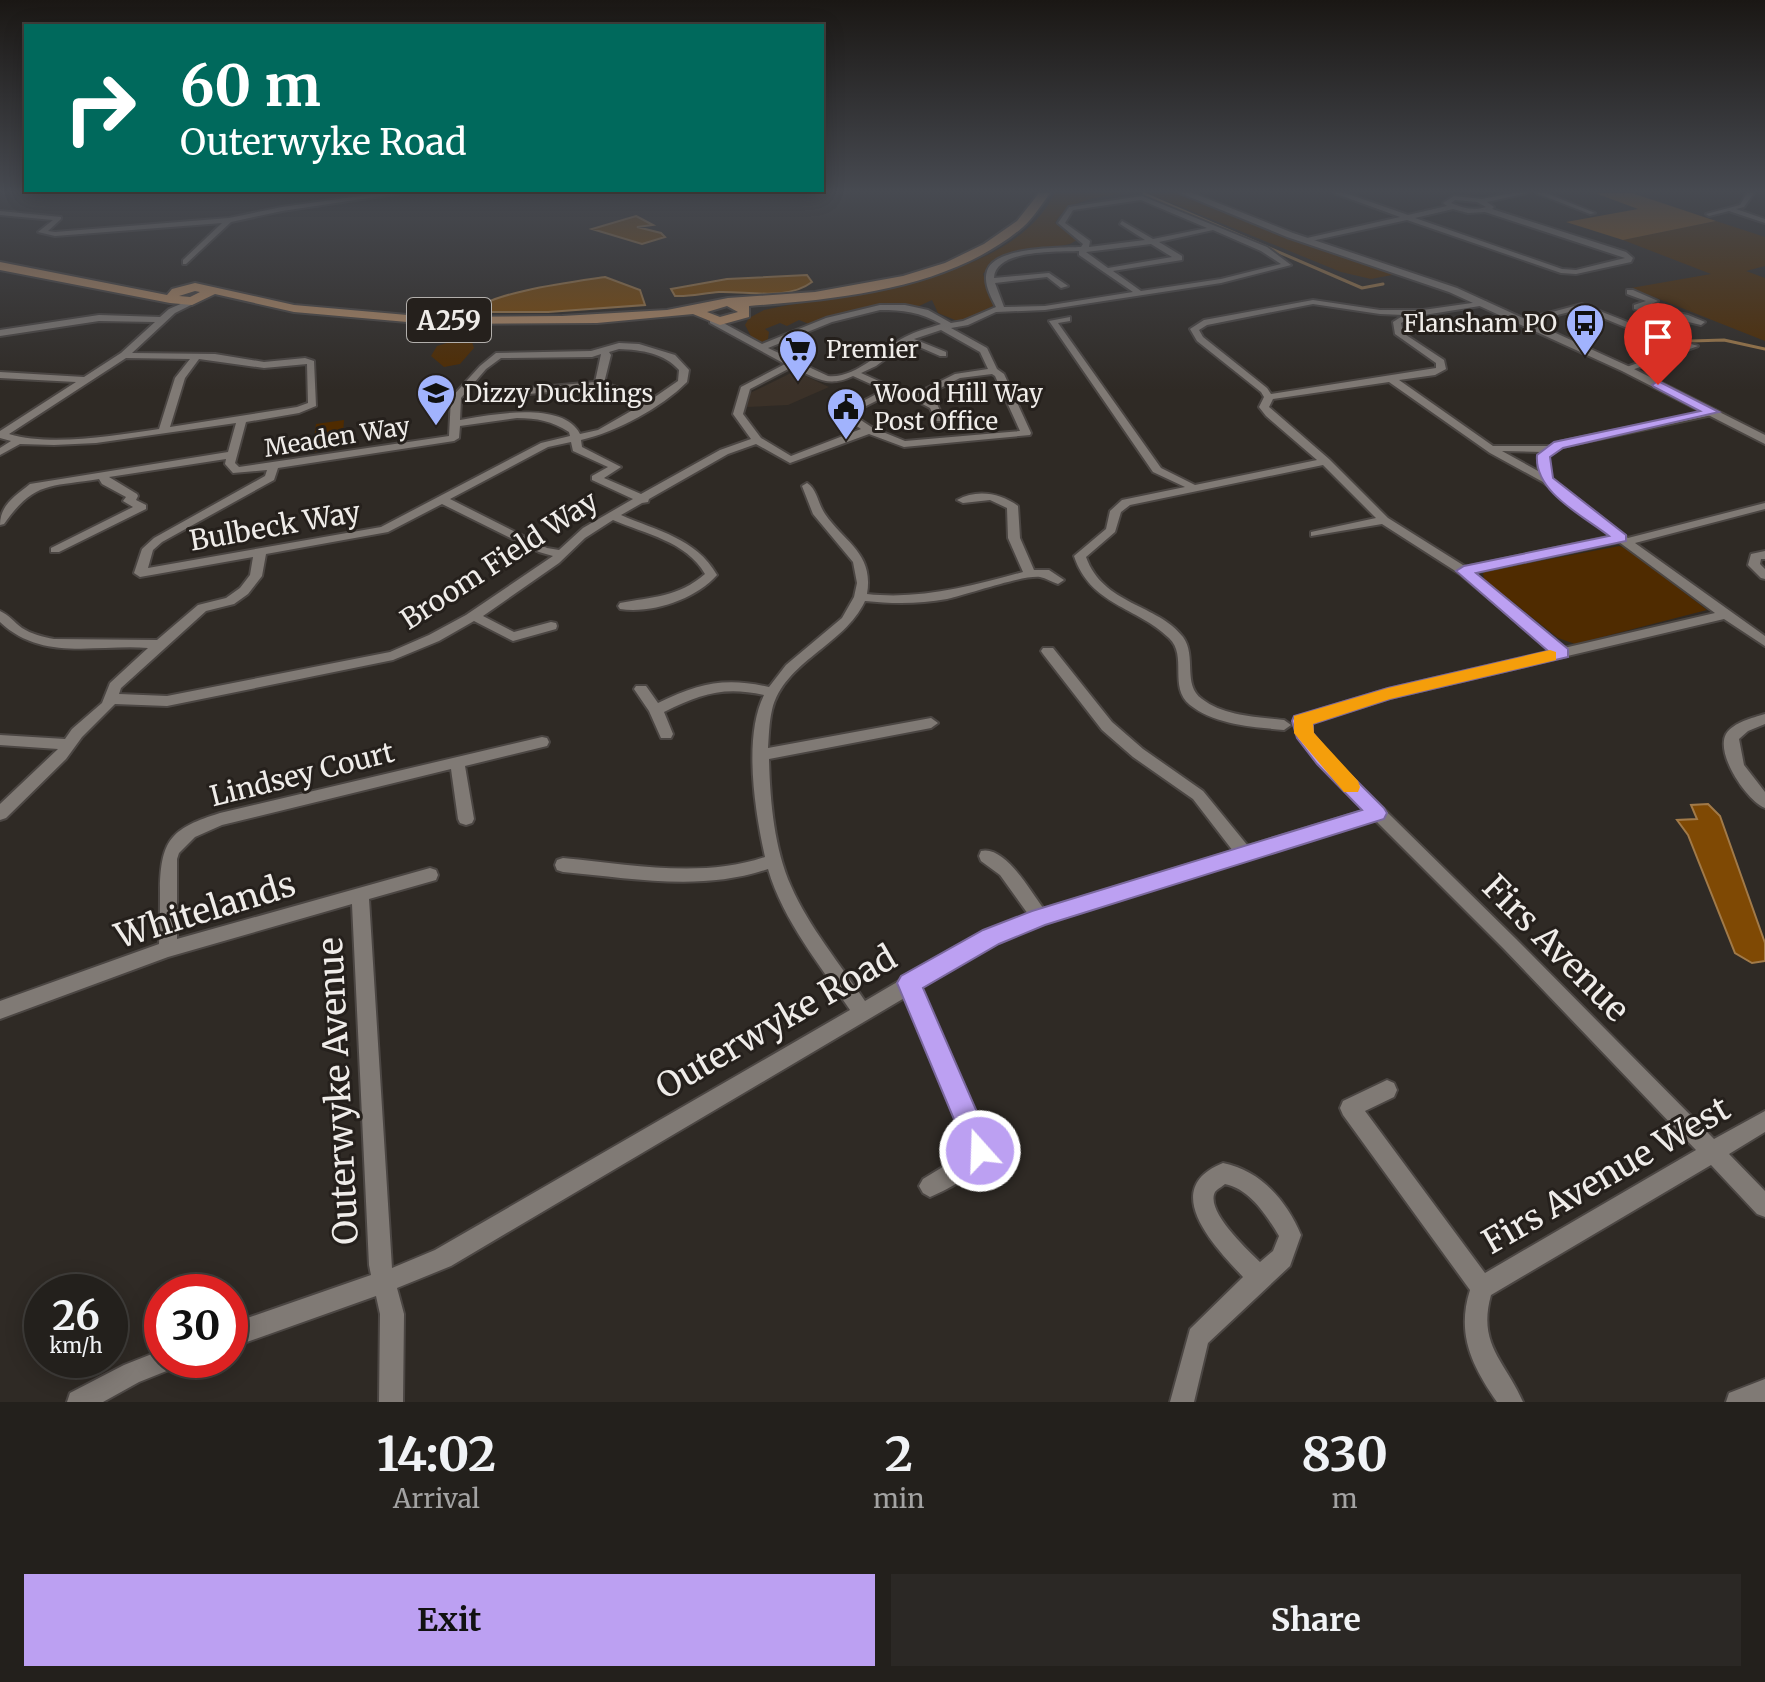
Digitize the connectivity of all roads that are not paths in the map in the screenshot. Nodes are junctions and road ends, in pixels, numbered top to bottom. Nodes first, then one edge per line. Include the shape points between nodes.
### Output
1 (190, 258) edge
2 (961, 258) edge
3 (1008, 258) edge
4 (1090, 258) edge
5 (1176, 258) edge
6 (1278, 258) edge
7 (1361, 258) edge
8 (1522, 258) edge
9 (1629, 258) edge
10 (186, 262) dead end
11 (0, 266) edge
12 (1107, 270) junction
13 (991, 281) junction
14 (1064, 286) dead end
15 (182, 290) junction
16 (136, 292) junction
17 (1138, 292) junction
18 (1630, 292) dead end
19 (202, 296) junction
20 (1483, 303) junction
21 (171, 304) junction
22 (1347, 307) junction
23 (1001, 309) junction
24 (740, 311) junction
25 (1647, 311) junction
26 (1427, 313) junction
27 (707, 316) junction
28 (1067, 319) dead end
29 (1617, 319) junction
30 (162, 320) junction
31 (1522, 321) junction
32 (1378, 322) dead end
33 (1701, 322) dead end
34 (945, 326) junction
35 (1388, 328) dead end
36 (733, 331) junction
37 (0, 333) edge
38 (1399, 334) junction
39 (907, 339) junction
40 (1632, 339) dead end
41 (1694, 346) dead end
42 (760, 348) junction
43 (603, 351) junction
44 (943, 354) dead end
45 (124, 355) junction
46 (195, 358) junction
47 (792, 364) junction
48 (1626, 369) junction
49 (993, 371) junction
50 (854, 373) junction
51 (0, 375) edge
52 (1391, 379) junction
53 (85, 380) junction
54 (599, 384) junction
55 (891, 390) junction
56 (529, 391) dead end
57 (916, 397) junction
58 (1269, 397) junction
59 (654, 403) junction
60 (1712, 412) junction
61 (242, 419) junction
62 (939, 419) dead end
63 (456, 424) junction
64 (164, 430) junction
65 (869, 430) junction
66 (577, 438) junction
67 (757, 440) junction
68 (1765, 440) edge
69 (18, 441) junction
70 (1488, 446) junction
71 (1548, 449) junction
72 (0, 452) edge
73 (231, 455) junction
74 (1325, 461) junction
75 (273, 466) junction
76 (1157, 470) junction
77 (103, 477) junction
78 (1547, 480) junction
79 (807, 486) dead end
80 (1198, 486) junction
81 (1152, 494) junction
82 (443, 500) junction
83 (644, 500) junction
84 (963, 500) dead end
85 (1763, 508) edge
86 (614, 516) junction
87 (1384, 520) junction
88 (0, 522) edge
89 (1315, 534) dead end
90 (1623, 540) junction
91 (55, 550) dead end
92 (260, 553) junction
93 (559, 554) junction
94 (1765, 555) edge
95 (1464, 571) junction
96 (1030, 574) junction
97 (1765, 575) edge
98 (1058, 580) dead end
99 (861, 597) junction
100 (624, 606) dead end
101 (0, 615) edge
102 (472, 615) junction
103 (1723, 615) junction
104 (551, 626) dead end
105 (5, 630) edge
106 (1765, 642) edge
107 (160, 645) junction
108 (1048, 651) dead end
109 (1562, 653) junction
110 (641, 689) dead end
111 (772, 692) junction
112 (112, 699) junction
113 (656, 710) junction
114 (1765, 719) edge
115 (931, 723) dead end
116 (1302, 727) junction
117 (666, 734) dead end
118 (0, 740) edge
119 (542, 742) dead end
120 (67, 744) junction
121 (760, 755) junction
122 (457, 763) junction
123 (1765, 802) edge
124 (1377, 813) junction
125 (0, 814) edge
126 (466, 819) dead end
127 (1246, 855) junction
128 (987, 856) dead end
129 (775, 860) junction
130 (563, 865) dead end
131 (430, 875) dead end
132 (360, 895) junction
133 (1040, 917) junction
134 (168, 949) junction
135 (909, 983) junction
136 (0, 1010) edge
137 (861, 1010) junction
138 (1387, 1090) dead end
139 (1765, 1121) edge
140 (1711, 1154) junction
141 (930, 1186) dead end
142 (1765, 1206) edge
143 (1259, 1278) junction
144 (386, 1283) junction
145 (1482, 1288) junction
146 (248, 1329) edge
147 (144, 1368) edge
148 (1765, 1391) edge
149 (79, 1402) edge
150 (391, 1402) edge
151 (1182, 1402) edge
152 (1511, 1402) edge
153 (1738, 1402) edge

1 - 10 street
2 - 24 main road via 869,287
3 - 13 street via 992,267
4 - 12 street
5 - 12 street
6 - 17 street via 1287,265
7 - 20 main road
8 - 9 street via 1576,272
11 - 16 main road
12 - 17 street
13 - 14 street via 1049,275
13 - 23 street
15 - 16 main road
15 - 19 main road
15 - 21 main road
16 - 21 main road
17 - 23 street via 1045,308
18 - 25 street via 1654,301 1637,307
19 - 21 main road
19 - 27 main road, A259 via 448,320
20 - 26 street
20 - 31 main road
21 - 30 street
22 - 26 street
22 - 32 street
22 - 58 street via 1313,302 1194,329
23 - 34 street
24 - 27 main road
24 - 36 street
25 - 29 street
25 - 33 street via 1666,318 1683,314
26 - 38 street via 1397,322
27 - 36 street
28 - 76 street via 1053,321
29 - 31 street via 1582,306
29 - 40 street via 1650,334
30 - 37 street via 99,318
30 - 45 street
31 - 48 main road
34 - 39 street
34 - 42 street via 917,311 875,310
34 - 49 street via 984,350
35 - 38 street
36 - 42 street
38 - 52 street via 1438,358 1442,366 1435,372
39 - 44 street
39 - 50 street
41 - 48 street
42 - 47 street
43 - 54 street via 607,355
43 - 59 street via 639,347 661,352 681,365 682,382
43 - 63 street via 493,357 456,398
45 - 46 street
45 - 53 street
46 - 61 street via 264,365 311,363 310,407
46 - 64 street via 180,378
47 - 50 street via 826,379
47 - 67 street via 754,381 742,393 738,414
48 - 60 main road
49 - 57 street via 958,376
49 - 65 street via 1026,433 904,444
50 - 55 street
51 - 53 street
52 - 58 street
52 - 70 street
53 - 69 street via 3,431 4,438
54 - 56 street
54 - 59 street
55 - 57 street
55 - 65 street via 849,411
57 - 62 street via 934,406
58 - 74 street via 1264,407 1269,414
59 - 66 street via 601,432
60 - 68 main road
60 - 71 street
61 - 64 street
61 - 73 street, Meaden Way
63 - 66 street via 538,415 569,427
63 - 75 street, Meaden Way via 456,435 448,440
64 - 69 street via 83,441
65 - 67 street via 790,460
66 - 82 street, Bulbeck Way via 545,445
66 - 83 street via 577,449 616,467 596,478
67 - 83 street, Broom Field Way via 724,452
69 - 72 street
70 - 71 street
70 - 78 street
71 - 78 street via 1542,463
73 - 75 street, Meaden Way via 231,469 237,471
73 - 77 street
74 - 80 street
74 - 87 street
75 - 92 street, Bulbeck Way via 270,478 158,540 148,549 140,573
76 - 80 street
76 - 81 street via 1161,484
77 - 88 street via 34,486
77 - 91 street via 142,507
78 - 90 street
79 - 99 street via 819,513 862,567
80 - 81 street
81 - 116 street via 1120,506 1114,527 1083,551 1081,563 1113,597 1178,640 1185,654 1185,690 1190,698 1224,714 1284,725 1290,718
82 - 92 street, Bulbeck Way via 375,533
82 - 93 street
83 - 86 street, Broom Field Way
84 - 96 street via 991,496 1012,506 1014,538
85 - 90 street
86 - 93 street, Broom Field Way via 575,537
86 - 100 street via 637,528 666,533 710,571 706,581 664,600
87 - 89 street
87 - 95 street
90 - 95 street
90 - 103 street
92 - 107 street via 256,576 244,591 230,601 202,608
93 - 102 street, Broom Field Way
94 - 97 street via 1755,557 1754,565
95 - 109 street
96 - 98 street via 1045,573
96 - 99 street via 924,601
99 - 111 street via 854,612
101 - 105 street
102 - 104 street via 513,637
102 - 112 street, Broom Field Way via 393,656 167,701
103 - 106 street
103 - 109 street
105 - 107 street via 62,647 124,641
107 - 112 street via 115,686
108 - 127 street via 1107,726 1198,795
109 - 116 street via 1376,697
110 - 113 street
111 - 113 street via 737,683 717,685
111 - 121 street
112 - 120 street
113 - 117 street
114 - 123 street via 1743,727 1732,737 1731,749 1742,779
115 - 121 street
116 - 124 street, Firs Avenue
118 - 120 street
119 - 122 street, Lindsey Court
120 - 125 street
121 - 129 street
122 - 126 street
122 - 134 street, Lindsey Court via 220,819 191,832 169,859
124 - 127 street, Outerwyke Road
124 - 140 street, Firs Avenue
127 - 133 street, Outerwyke Road
128 - 133 street via 1006,870
129 - 130 street via 716,876
129 - 137 street via 781,885 806,930
131 - 132 street, Whitelands
132 - 134 street, Whitelands
132 - 144 street, Outerwyke Avenue via 380,1265
133 - 135 street, Outerwyke Road via 991,937
134 - 136 street, Whitelands
135 - 137 street, Outerwyke Road
135 - 141 street via 980,1151
137 - 144 street, Outerwyke Road via 443,1258
138 - 145 street, Firs Avenue West via 1350,1108
139 - 140 street, Firs Avenue West
140 - 142 street, Firs Avenue
140 - 145 street, Firs Avenue West
143 - 143 street via 1207,1218 1205,1190 1223,1173 1245,1180 1290,1235 1282,1258
143 - 151 street via 1198,1337
144 - 146 street, Outerwyke Road
144 - 150 street, Outerwyke Avenue via 392,1314
145 - 152 street, Firs Avenue West via 1473,1311 1479,1347
147 - 149 street
148 - 153 street

